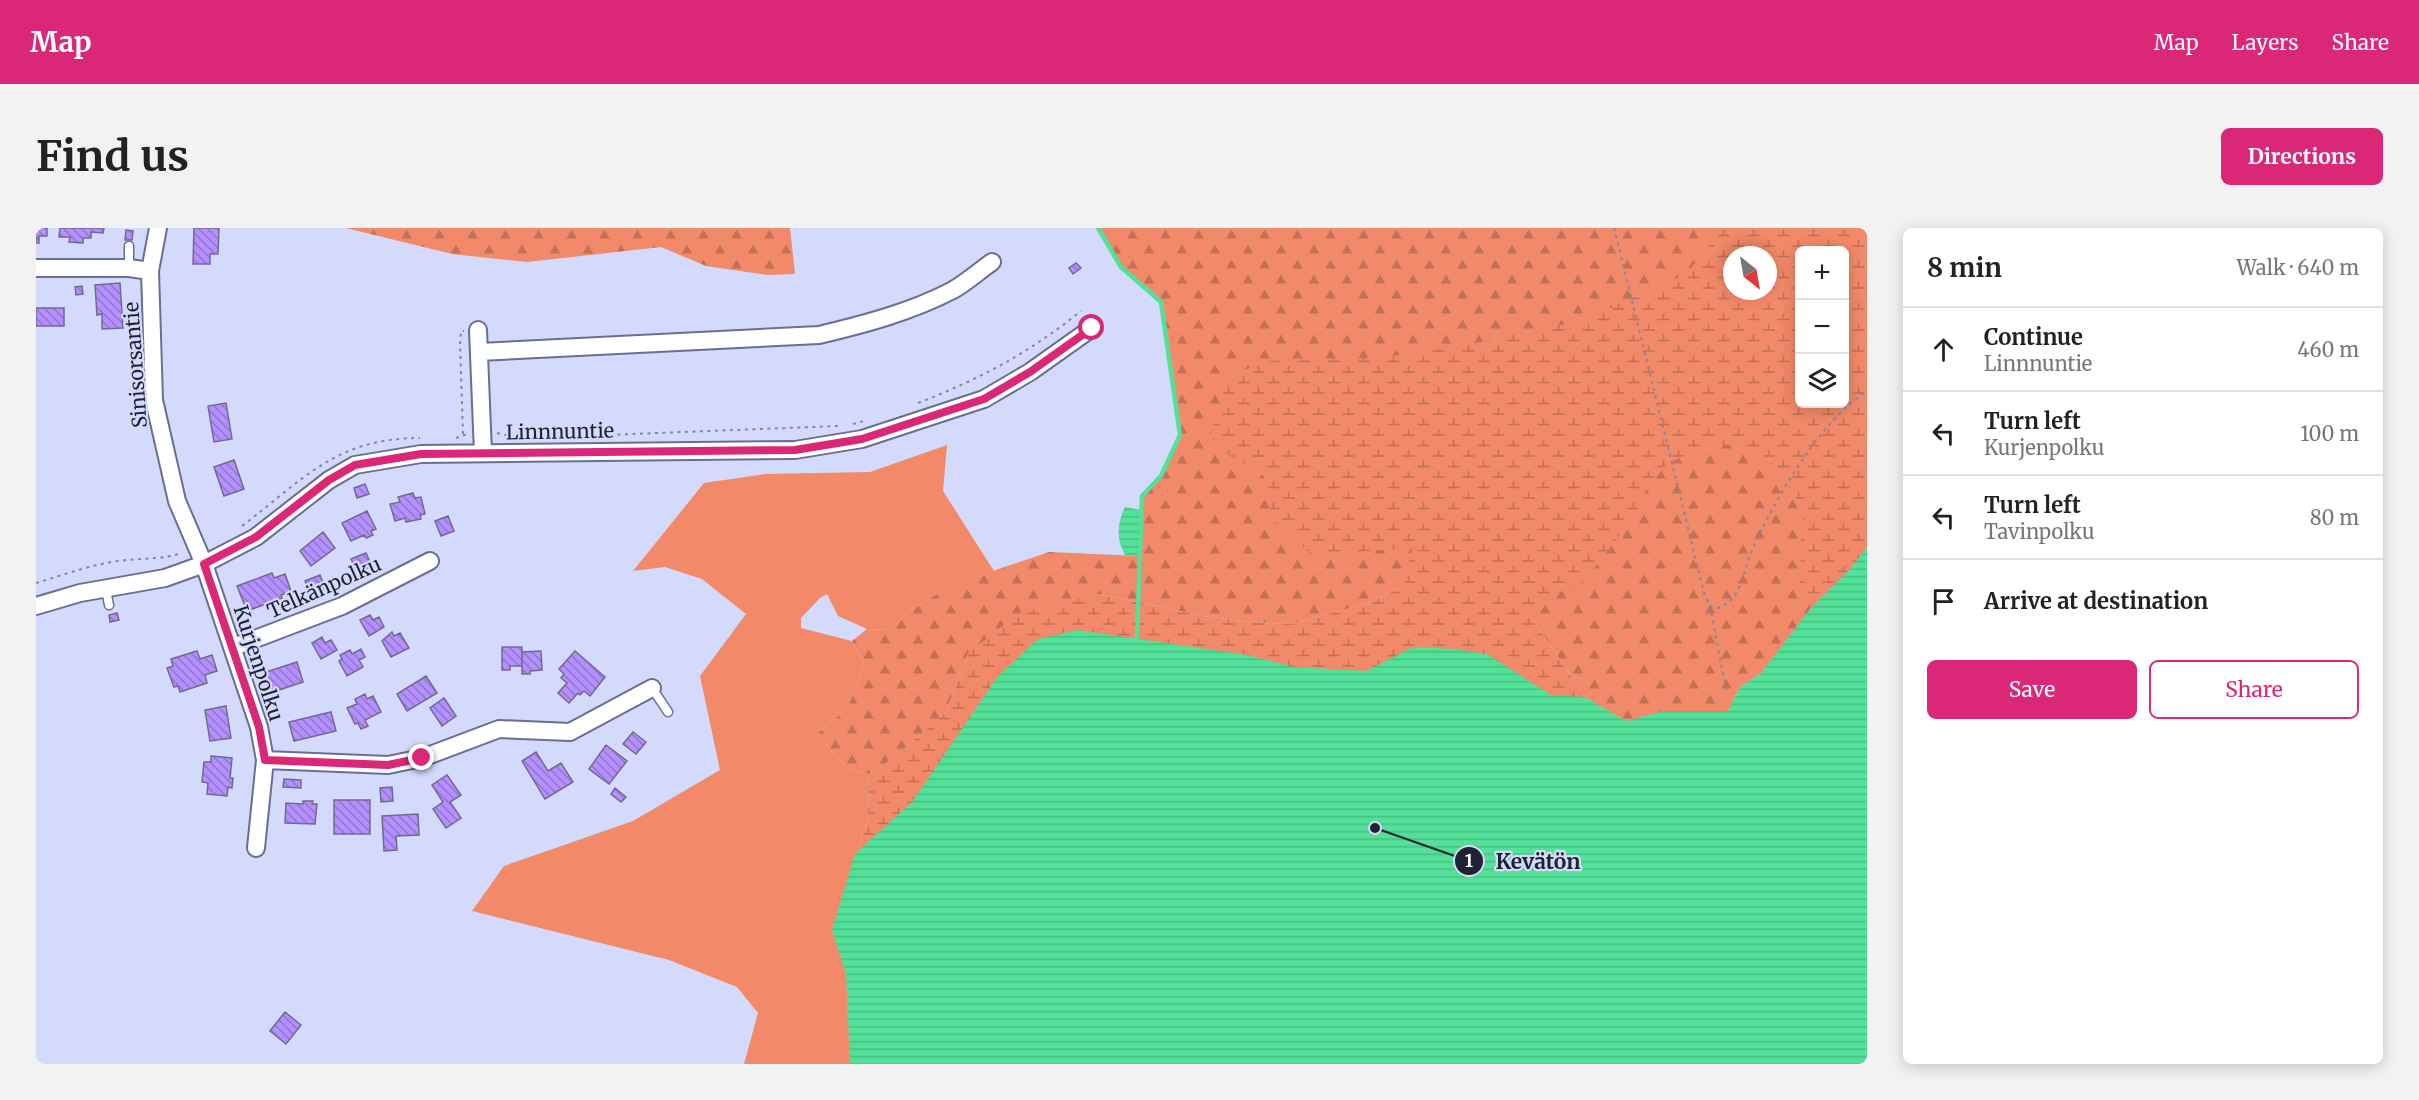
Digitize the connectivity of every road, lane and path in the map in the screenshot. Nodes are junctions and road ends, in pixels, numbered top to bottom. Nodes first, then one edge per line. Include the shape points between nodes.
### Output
1 (158, 228) edge
2 (1614, 228) edge
3 (129, 246) dead end
4 (992, 262) dead end
5 (36, 268) edge
6 (129, 268) junction
7 (150, 271) junction
8 (1081, 311) dead end
9 (1092, 328) dead end
10 (478, 330) joint
11 (479, 352) junction
12 (1867, 392) edge
13 (915, 405) dead end
14 (875, 418) dead end
15 (482, 433) junction
16 (463, 434) junction
17 (579, 436) dead end
18 (422, 438) dead end
19 (455, 438) dead end
20 (521, 438) dead end
21 (483, 453) junction
22 (235, 530) dead end
23 (197, 548) junction
24 (430, 561) dead end
25 (204, 564) junction
26 (36, 583) edge
27 (36, 606) edge
28 (1710, 606) junction
29 (234, 647) junction
30 (652, 688) joint
31 (1727, 694) dead end
32 (668, 712) dead end
33 (265, 760) junction
34 (256, 848) dead end

1 - 7 street, Sinisorsantie
2 - 28 path
3 - 6 lane
4 - 11 street via 954,289 915,306 874,322 819,335
5 - 6 street
6 - 7 street
7 - 23 street, Sinisorsantie via 154,400 177,501
8 - 13 path via 1009,362
9 - 21 street, Linnnuntie via 984,399 862,439 795,450
10 - 11 street
10 - 16 path via 461,331
11 - 15 street
12 - 28 path via 1823,432 1795,474 1766,521 1730,601 1718,608
14 - 17 path via 846,426
15 - 16 path
15 - 20 path
15 - 21 street
16 - 19 path
18 - 22 path via 356,446 323,462
21 - 25 street, Linnnuntie via 421,454 355,465 329,480 256,537
23 - 25 street, Sinisorsantie
23 - 26 path via 150,560 104,563
24 - 29 street, Telkänpolku via 342,606
25 - 27 street, Linnnuntie via 107,597 80,593
25 - 29 street, Kurjenpolku
28 - 31 path
29 - 33 street, Kurjenpolku
30 - 32 lane
30 - 33 street via 570,732 499,729 422,758 388,765
33 - 34 street, Kurjenpolku

